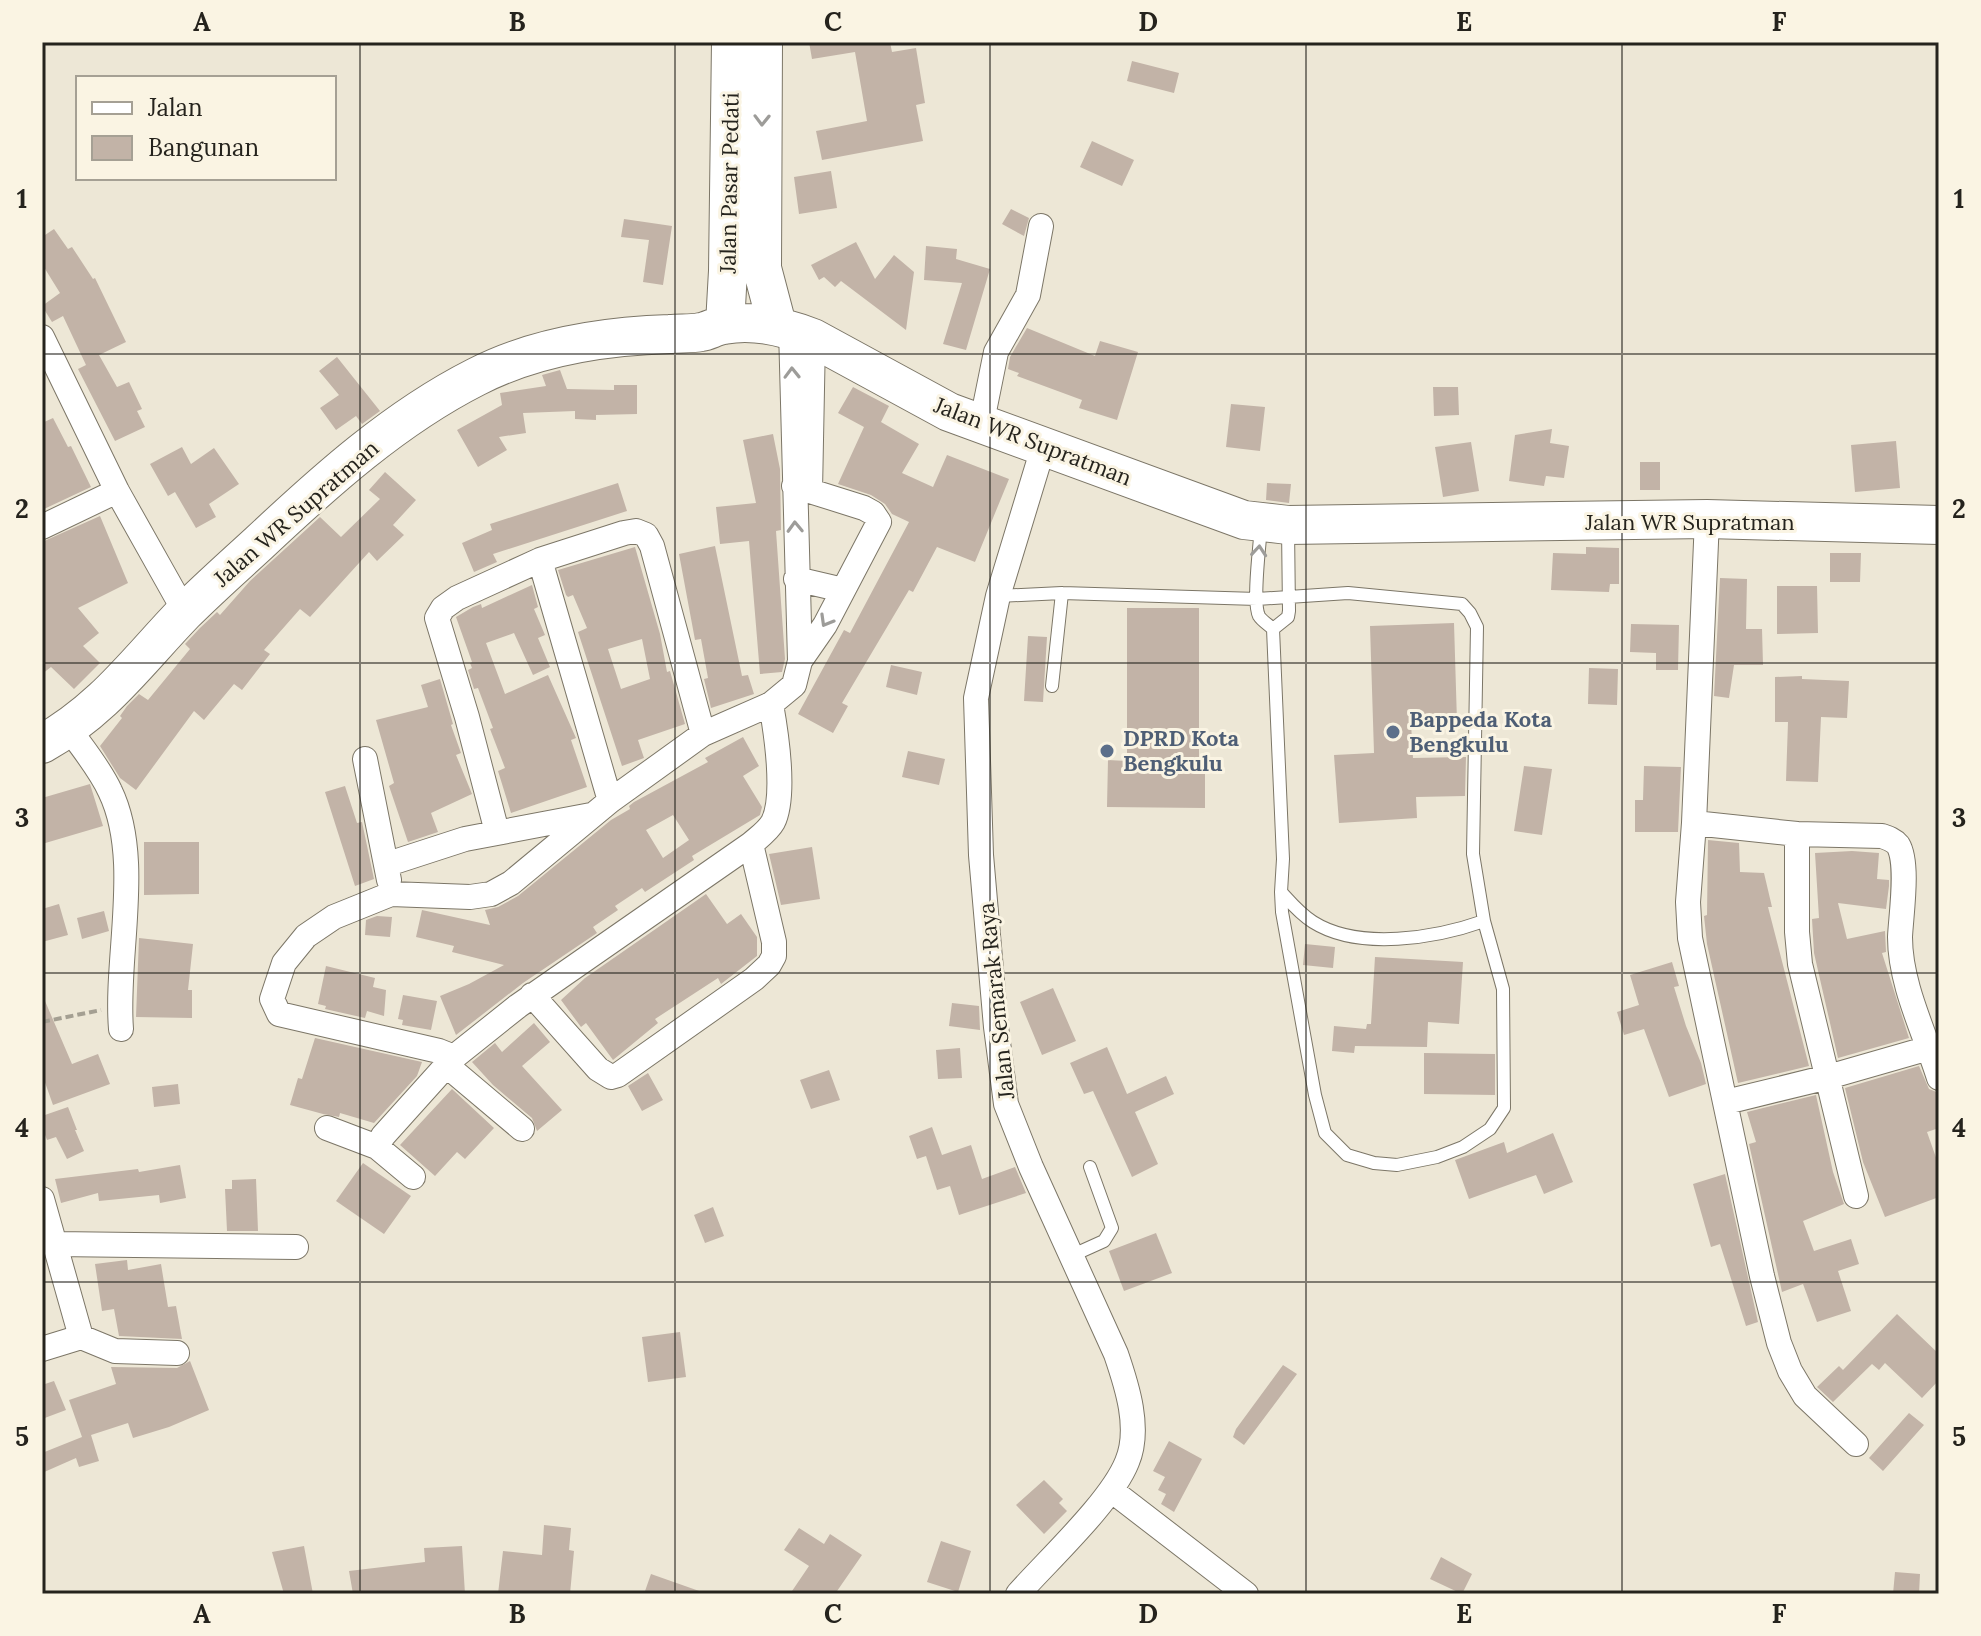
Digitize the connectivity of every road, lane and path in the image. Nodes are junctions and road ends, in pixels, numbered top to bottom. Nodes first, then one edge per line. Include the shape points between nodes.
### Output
1 (731, 42) edge
2 (763, 42) edge
3 (1041, 226) dead end
4 (725, 324) junction
5 (794, 331) junction
6 (42, 337) edge
7 (981, 426) junction
8 (1043, 448) junction
9 (802, 489) junction
10 (117, 491) junction
11 (1707, 519) junction
12 (1275, 524) junction
13 (1939, 525) edge
14 (42, 527) edge
15 (540, 560) junction
16 (796, 579) junction
17 (843, 590) junction
18 (1062, 593) junction
19 (998, 596) junction
20 (1290, 598) junction
21 (1257, 599) junction
22 (185, 612) junction
23 (1273, 629) junction
24 (800, 661) junction
25 (1052, 686) dead end
26 (771, 704) junction
27 (703, 734) junction
28 (56, 736) edge
29 (365, 759) dead end
30 (602, 807) junction
31 (1694, 823) junction
32 (497, 832) junction
33 (1797, 834) junction
34 (751, 844) junction
35 (388, 864) junction
36 (1281, 892) junction
37 (391, 894) junction
38 (1484, 921) junction
39 (532, 995) junction
40 (120, 1018) joint
41 (42, 1022) edge
42 (1929, 1048) junction
43 (450, 1061) junction
44 (1828, 1077) junction
45 (1939, 1078) edge
46 (1726, 1102) junction
47 (327, 1128) dead end
48 (522, 1129) dead end
49 (377, 1147) junction
50 (1090, 1167) dead end
51 (413, 1177) dead end
52 (1856, 1196) dead end
53 (42, 1199) edge
54 (55, 1244) junction
55 (296, 1247) dead end
56 (1073, 1255) junction
57 (81, 1337) junction
58 (42, 1349) edge
59 (177, 1353) dead end
60 (1856, 1444) dead end
61 (1111, 1490) junction
62 (1018, 1594) edge
63 (1246, 1594) edge

1 - 4 highway, Jalan Pasar Pedati
2 -> 5 highway via 762,268
3 - 7 street via 1028,295 996,352
4 - 5 highway, Jalan WR Supratman
4 - 22 highway, Jalan WR Supratman via 700,332 553,350 477,376 386,434 319,487
5 - 7 highway, Jalan WR Supratman
5 - 9 street
6 - 10 street
7 - 8 highway, Jalan WR Supratman
8 - 12 highway, Jalan WR Supratman via 1244,520
8 - 19 street, Jalan Semarak Raya
16 -> 9 street
9 - 17 street via 864,508 879,522
10 - 14 street
10 - 22 street
11 - 12 highway, Jalan WR Supratman
11 - 13 highway, Jalan WR Supratman
11 - 31 street
12 - 20 lane
21 -> 12 lane
15 - 27 street via 624,533 646,535
15 - 30 street
15 - 32 street via 457,598 437,618
16 - 17 street
16 - 24 street
17 -> 24 street
18 - 19 lane
18 - 21 lane
18 - 25 lane
19 - 56 street, Jalan Semarak Raya via 976,698 981,855 996,1027 1006,1104
20 - 21 lane
20 - 23 lane via 1288,617
20 - 38 lane via 1348,593 1462,604 1470,613 1478,650 1473,854
21 - 23 lane via 1259,616
22 - 28 highway, Jalan WR Supratman via 96,708
23 - 36 lane
24 - 26 street via 794,685
26 - 27 street
26 - 34 street via 778,740 775,818
27 - 30 street
28 - 40 street via 110,790 119,814 126,898
29 - 35 street
30 - 32 street
30 - 37 street via 491,894
31 - 33 street
31 - 46 street via 1690,938
32 - 35 street
33 - 42 street via 1882,836 1898,846 1903,873 1901,956
33 - 44 street via 1800,964
34 - 39 street
34 - 39 street via 774,942 769,965 618,1075 598,1069
35 - 37 street
36 - 38 lane via 1315,923 1348,937 1437,935
36 - 38 lane via 1325,1133 1347,1155 1374,1163 1397,1165 1463,1147 1490,1129 1504,1108 1503,989
37 - 43 street via 334,917 306,936 284,963 272,999 275,1008 285,1017 439,1051
39 - 43 street
40 - 41 path
42 - 44 street
42 - 45 street
43 - 48 street
43 - 49 street
44 - 46 street
44 - 52 street
46 - 60 street via 1779,1343 1805,1396
47 - 49 street
49 - 51 street
50 - 56 lane via 1112,1228 1104,1241
53 - 54 street
54 - 55 street
54 - 57 street
56 - 61 street, Jalan Semarak Raya via 1127,1386 1132,1425 1128,1460
57 - 58 street
57 - 59 street via 115,1351
61 - 62 street, Jalan Semarak Raya
61 - 63 street

